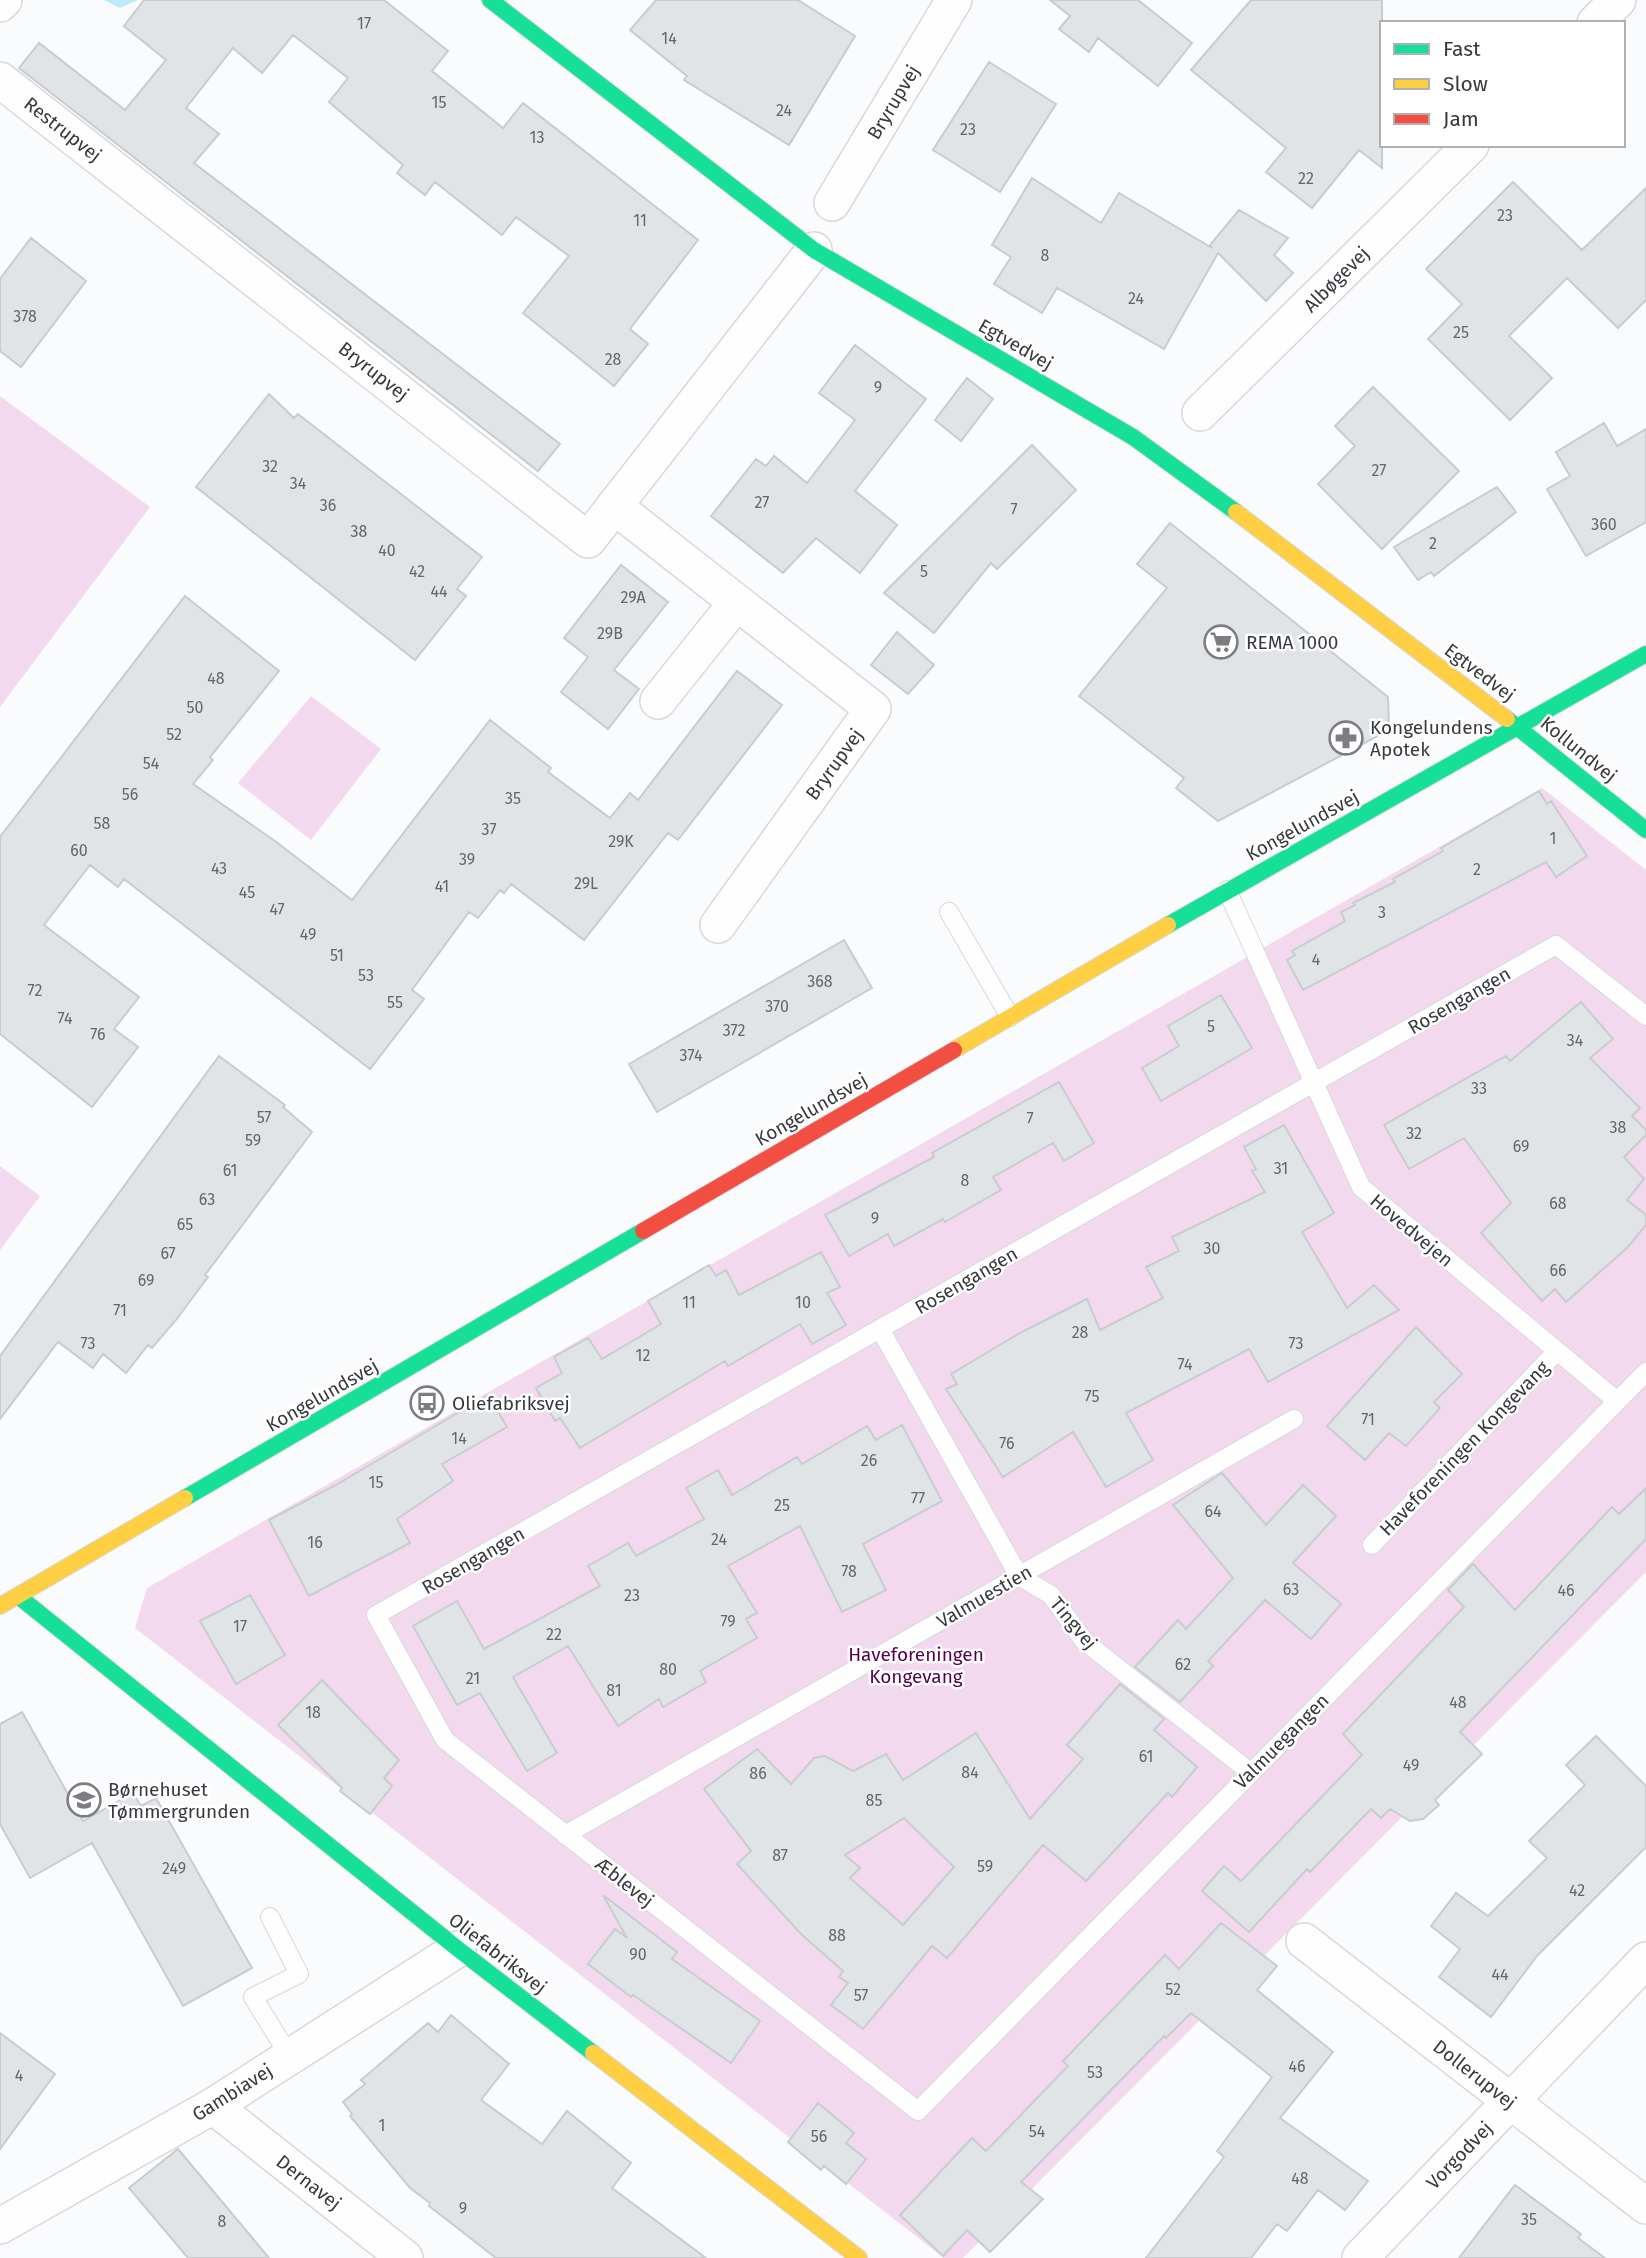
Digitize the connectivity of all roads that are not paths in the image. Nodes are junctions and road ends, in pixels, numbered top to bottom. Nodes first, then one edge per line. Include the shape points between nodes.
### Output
1 (4, 0) edge
2 (490, 0) edge
3 (954, 0) edge
4 (1618, 0) edge
5 (0, 4) edge
6 (1597, 21) edge
7 (0, 80) edge
8 (1469, 147) edge
9 (125, 178) joint
10 (832, 203) dead end
11 (814, 250) junction
12 (1200, 413) dead end
13 (614, 506) junction
14 (737, 602) junction
15 (1646, 654) edge
16 (658, 701) dead end
17 (1518, 727) junction
18 (1646, 830) edge
19 (1227, 890) junction
20 (949, 912) dead end
21 (718, 925) dead end
22 (1646, 1016) edge
23 (1010, 1017) junction
24 (1312, 1084) junction
25 (880, 1329) junction
26 (1557, 1351) junction
27 (1646, 1372) edge
28 (1617, 1401) junction
29 (1294, 1419) dead end
30 (1372, 1545) dead end
31 (1019, 1576) junction
32 (18, 1596) junction
33 (0, 1606) edge
34 (376, 1615) joint
35 (1250, 1772) junction
36 (565, 1835) junction
37 (270, 1917) dead end
38 (1304, 1941) dead end
39 (458, 1950) junction
40 (1646, 1960) edge
41 (290, 2057) junction
42 (1510, 2102) junction
43 (213, 2106) junction
44 (918, 2111) joint
45 (1646, 2206) edge
46 (0, 2225) edge
47 (405, 2258) edge
48 (859, 2258) edge
49 (1360, 2258) edge

1 - 5 street
2 - 11 street, Egtvedvej
3 - 10 street, Bryrupvej
4 - 6 street
7 - 9 street, Restrupvej
8 - 12 street, Albøgevej
9 - 13 street, Bryrupvej via 588,540
11 - 13 street, Bryrupvej
11 - 17 street, Egtvedvej via 1133,437
13 - 14 street, Bryrupvej
14 - 16 street
14 - 21 street, Bryrupvej via 873,709
15 - 17 street, Kongelundsvej
17 - 18 street, Kollundvej
17 - 19 street, Kongelundsvej
19 - 23 street, Kongelundsvej
19 - 24 lane, Hovedvejen
20 - 23 lane
22 - 24 lane, Rosengangen via 1556,945
23 - 32 street, Kongelundsvej
24 - 25 lane, Rosengangen
24 - 26 lane, Hovedvejen via 1361,1186
25 - 31 lane, Tingvej
25 - 34 lane, Rosengangen
26 - 28 lane, Hovedvejen
26 - 30 lane, Haveforeningen Kongevang
27 - 28 lane, Valmuegangen
28 - 35 lane, Valmuegangen
29 - 31 lane, Valmuestien
31 - 35 lane, Tingvej via 1051,1595 1084,1642
31 - 36 lane, Valmuestien
32 - 33 street, Kongelundsvej
32 - 39 street, Oliefabriksvej
34 - 36 lane, Æblevej via 445,1740
35 - 44 lane, Valmuegangen
36 - 44 lane, Æblevej
37 - 41 lane via 299,1974 253,1997
38 - 42 street, Dollerupvej
39 - 41 street, Gambiavej
39 - 48 street, Oliefabriksvej
40 - 42 street, Vorgodvej
41 - 43 street, Gambiavej
42 - 45 street, Dollerupvej
42 - 49 street, Vorgodvej
43 - 46 street, Gambiavej
43 - 47 street, Dernavej

